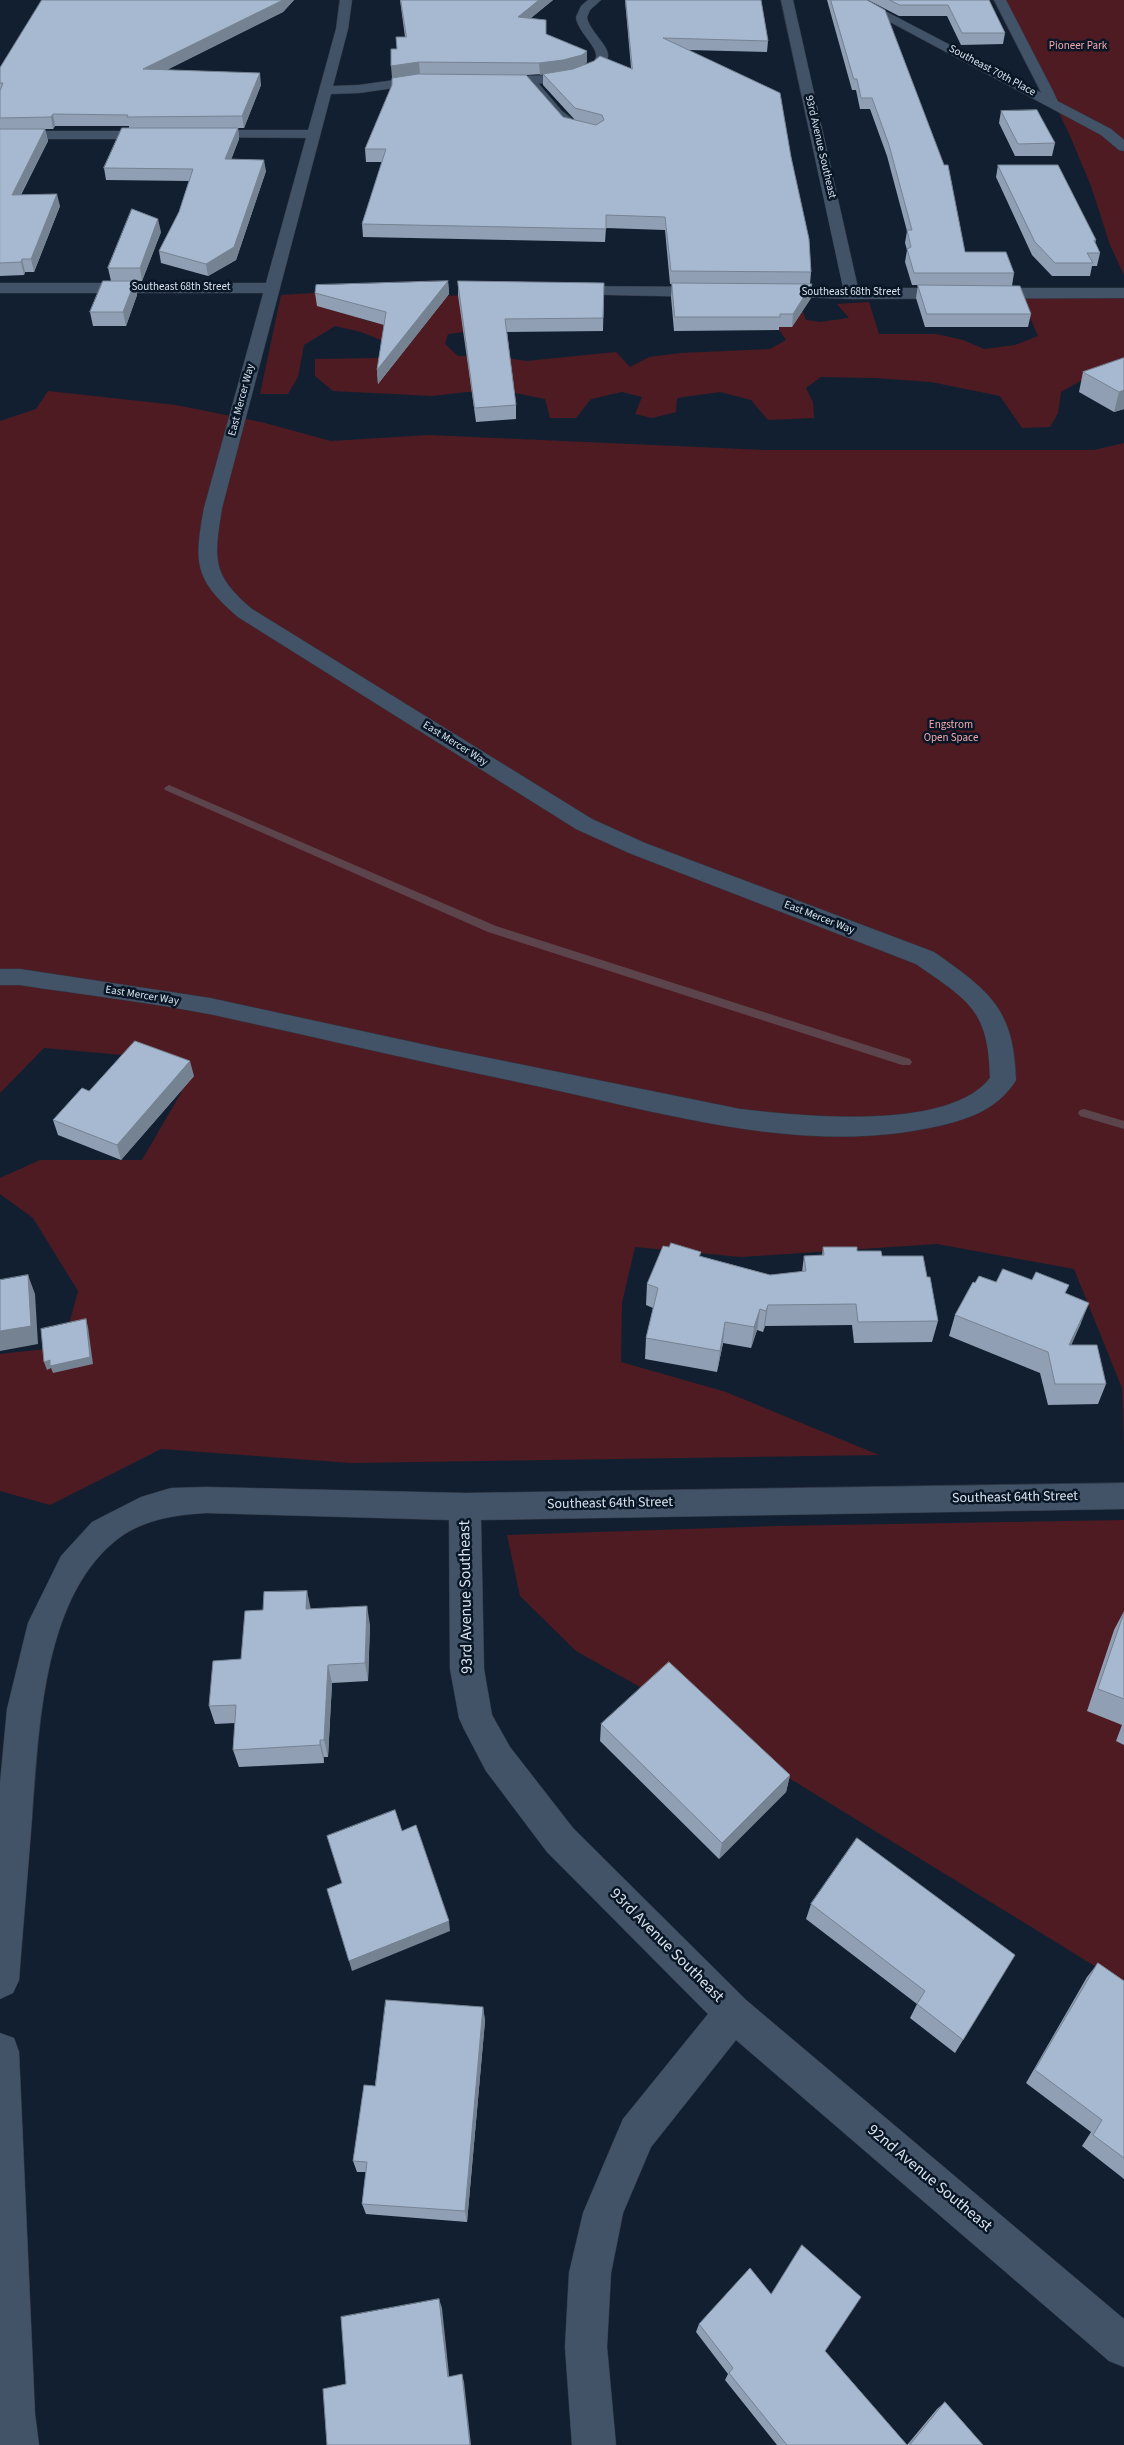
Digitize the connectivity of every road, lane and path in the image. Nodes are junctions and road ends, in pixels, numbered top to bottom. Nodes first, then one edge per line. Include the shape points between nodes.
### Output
1 (346, 0) edge
2 (595, 0) edge
3 (787, 0) edge
4 (855, 0) edge
5 (1000, 0) edge
6 (446, 79) edge
7 (482, 79) edge
8 (529, 80) junction
9 (325, 90) junction
10 (1053, 104) junction
11 (585, 130) edge
12 (185, 134) edge
13 (312, 134) junction
14 (0, 135) edge
15 (166, 135) edge
16 (1124, 147) edge
17 (0, 288) edge
18 (272, 288) junction
19 (547, 291) edge
20 (724, 292) edge
21 (754, 293) edge
22 (1124, 293) edge
23 (852, 294) junction
24 (0, 977) edge
25 (1124, 1496) edge
26 (465, 1507) junction
27 (0, 1980) edge
28 (734, 2013) junction
29 (0, 2052) edge
30 (1124, 2346) edge
31 (17, 2445) edge
32 (594, 2445) edge

1 - 9 street, East Mercer Way via 342,29
2 - 8 street via 582,14 582,24 602,53 602,59 597,65 577,74
3 - 23 street, 93rd Avenue Southeast
4 - 10 street, Southeast 70th Place
5 - 10 street
6 - 9 street
7 - 8 street
8 - 11 street via 569,126
9 - 13 street, East Mercer Way
10 - 16 street, Southeast 70th Place via 1106,132
12 - 13 street
13 - 18 street, East Mercer Way
14 - 15 street
17 - 18 street, Southeast 68th Street
18 - 24 street, East Mercer Way via 208,537 207,567 225,597 245,613 584,824 637,848 925,958 966,986 990,1011 1004,1056 1003,1080 991,1094 970,1107 939,1117 842,1129 792,1125 721,1115 210,1006
19 - 20 street
21 - 23 street, Southeast 68th Street
22 - 23 street, Southeast 68th Street
25 - 26 street, Southeast 64th Street
26 - 27 street, Southeast 64th Street via 206,1500 171,1502 141,1511 103,1532 72,1566 44,1623 26,1700
26 - 28 street, 93rd Avenue Southeast via 467,1669 480,1726 498,1759 560,1840
28 - 30 street, 92nd Avenue Southeast
28 - 32 street, 93rd Avenue Southeast via 637,2133 603,2213 590,2273 586,2347
29 - 31 street via 13,2414

